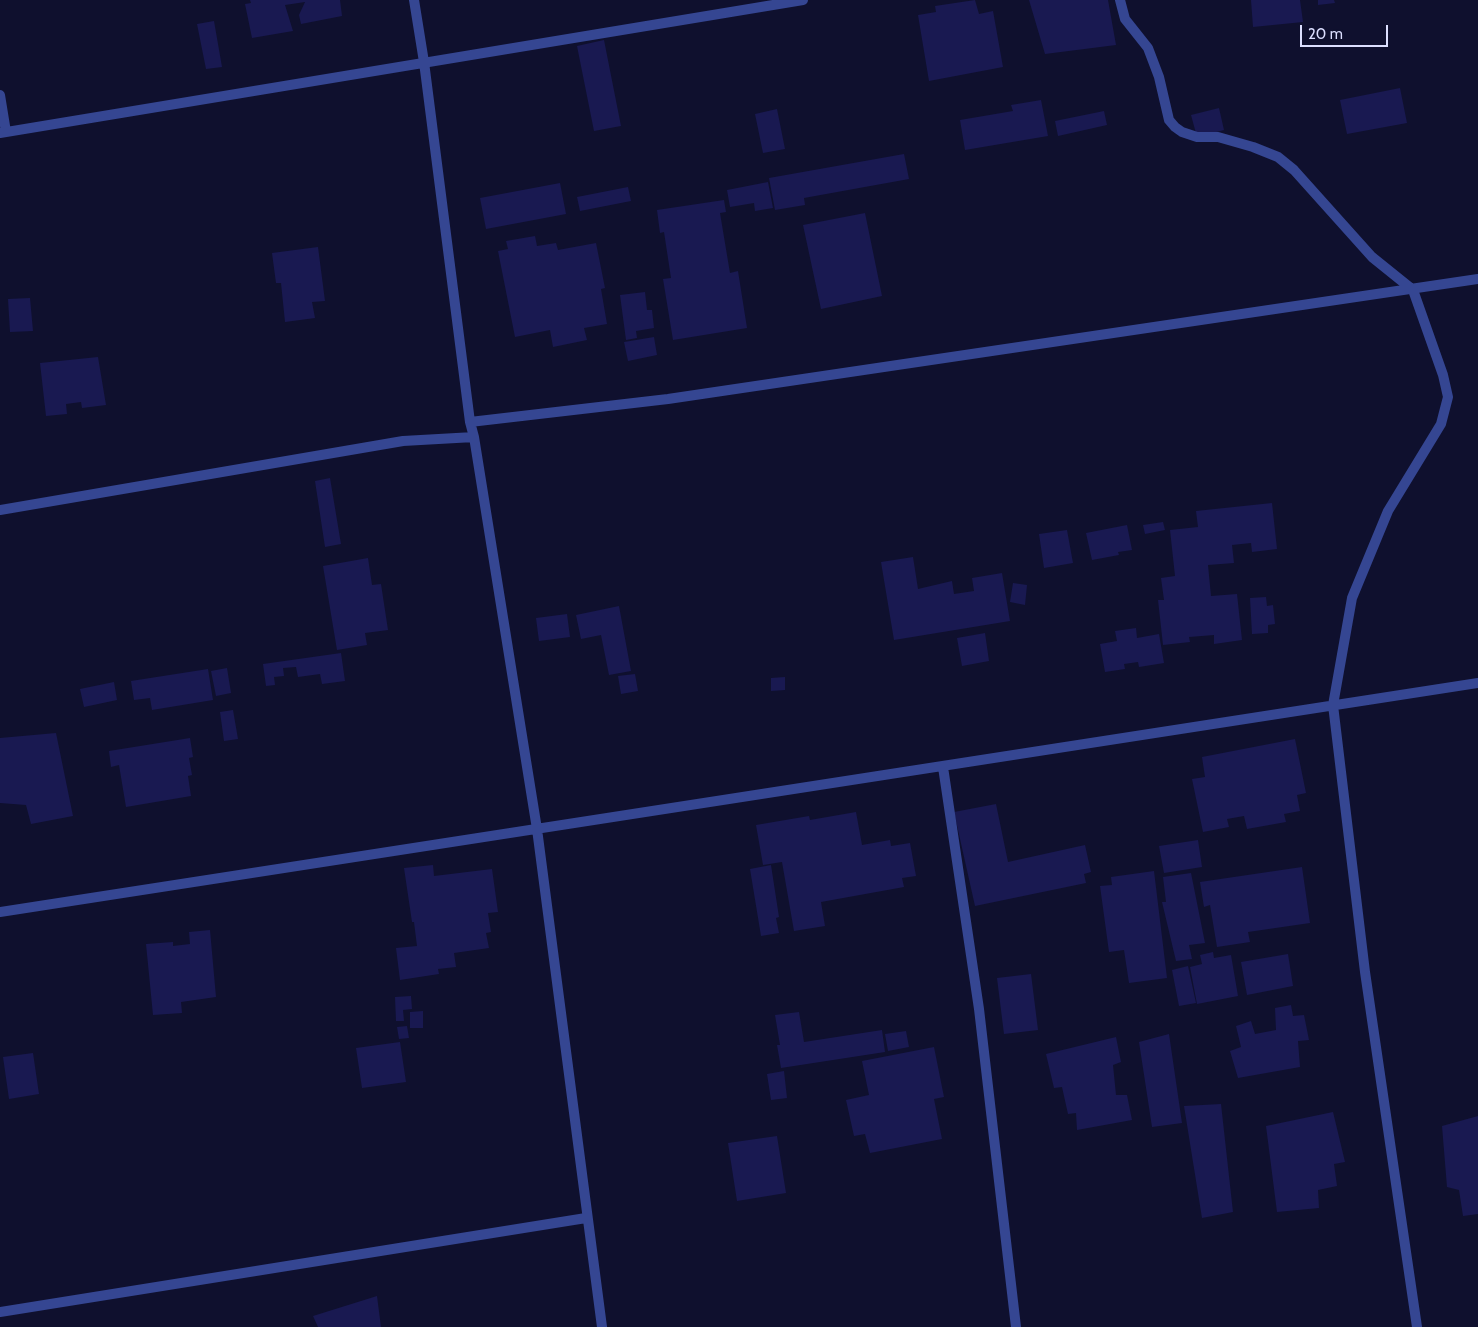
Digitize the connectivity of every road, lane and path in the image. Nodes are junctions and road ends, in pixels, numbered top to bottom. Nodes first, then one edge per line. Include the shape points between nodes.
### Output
1 (414, 0) edge
2 (803, 0) edge
3 (1120, 0) edge
4 (424, 62) junction
5 (0, 95) edge
6 (3, 132) edge
7 (1478, 279) edge
8 (1413, 290) junction
9 (470, 422) junction
10 (474, 437) junction
11 (0, 510) edge
12 (1478, 683) edge
13 (1333, 704) junction
14 (943, 767) junction
15 (537, 829) junction
16 (0, 912) edge
17 (586, 1218) junction
18 (0, 1312) edge
19 (602, 1327) edge
20 (1016, 1327) edge
21 (1417, 1327) edge

1 - 4 street
2 - 4 street
3 - 8 street via 1125,19 1148,48 1175,128 1197,137 1218,137 1253,146 1278,157 1294,170 1372,257
4 - 6 street
4 - 9 street
5 - 6 street
7 - 8 street
8 - 9 street via 668,399
8 - 13 street via 1448,397 1441,424 1388,511 1352,598
9 - 10 street
10 - 11 street via 403,441
10 - 15 street
12 - 13 street
13 - 14 street
13 - 21 street via 1365,972
14 - 15 street
14 - 20 street via 979,1009
15 - 16 street
15 - 17 street
17 - 18 street
17 - 19 street

